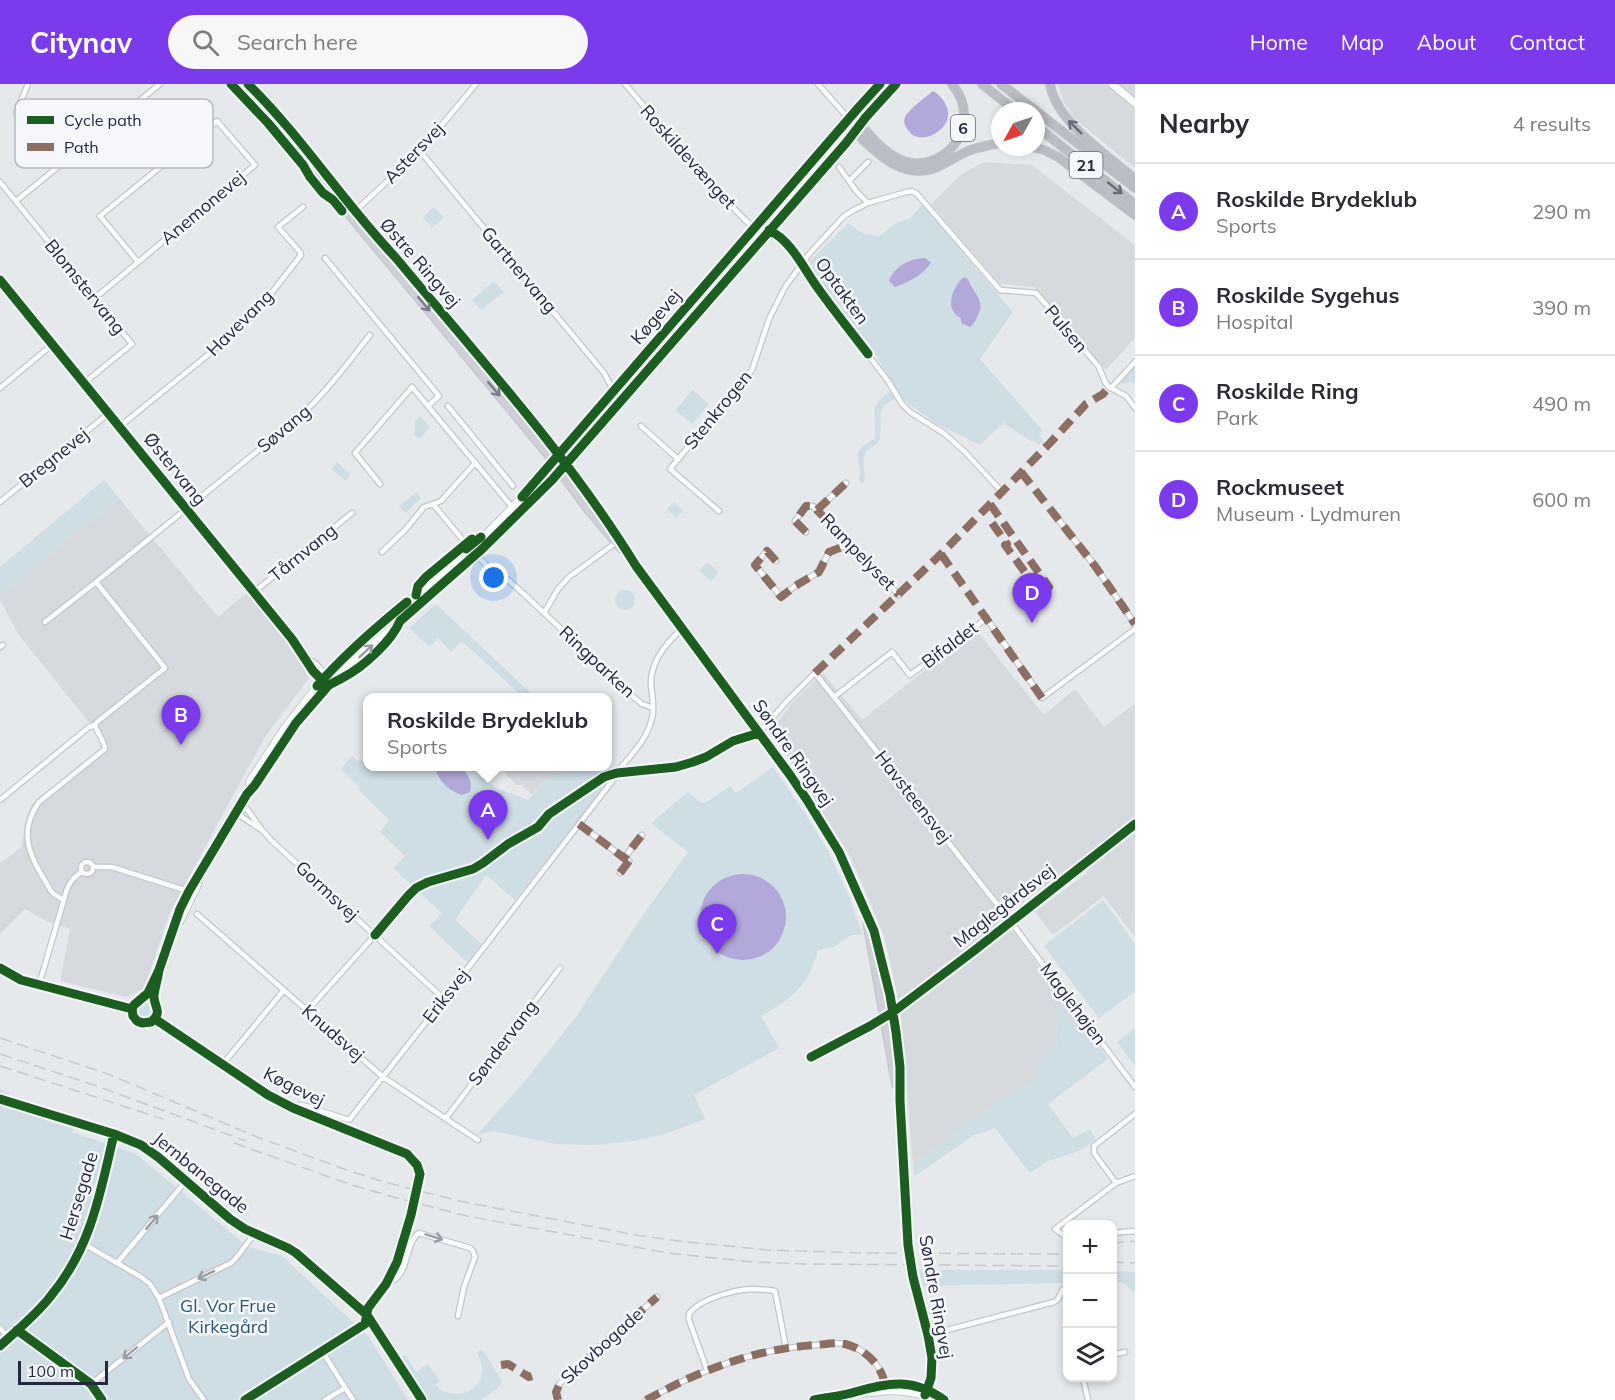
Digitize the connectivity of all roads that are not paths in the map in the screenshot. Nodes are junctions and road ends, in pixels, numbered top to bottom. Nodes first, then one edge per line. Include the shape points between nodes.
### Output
1 (28, 84) edge
2 (160, 84) edge
3 (237, 84) edge
4 (248, 84) edge
5 (476, 84) edge
6 (624, 84) edge
7 (880, 84) edge
8 (886, 84) edge
9 (896, 84) edge
10 (952, 84) edge
11 (982, 84) edge
12 (1001, 84) edge
13 (1050, 84) edge
14 (1112, 84) edge
15 (820, 85) edge
16 (22, 99) edge
17 (141, 99) edge
18 (1005, 102) edge
19 (1024, 102) edge
20 (1135, 103) edge
21 (1045, 118) edge
22 (213, 123) edge
23 (858, 128) junction
24 (1045, 133) edge
25 (991, 144) edge
26 (1045, 150) edge
27 (420, 151) junction
28 (818, 156) junction
29 (868, 162) dead end
30 (839, 167) dead end
31 (56, 168) edge
32 (159, 168) edge
33 (818, 173) junction
34 (1135, 179) edge
35 (849, 181) junction
36 (0, 182) edge
37 (1135, 188) edge
38 (912, 191) joint
39 (16, 201) junction
40 (868, 203) junction
41 (1135, 204) edge
42 (303, 207) dead end
43 (350, 212) junction
44 (1135, 215) edge
45 (754, 228) junction
46 (769, 231) junction
47 (325, 258) dead end
48 (138, 262) junction
49 (802, 264) junction
50 (0, 280) edge
51 (713, 295) junction
52 (95, 298) junction
53 (370, 335) dead end
54 (52, 344) junction
55 (1135, 362) edge
56 (84, 383) junction
57 (0, 388) edge
58 (1112, 388) junction
59 (613, 392) junction
60 (428, 406) junction
61 (448, 406) dead end
62 (509, 408) joint
63 (1135, 408) edge
64 (109, 413) junction
65 (641, 426) dead end
66 (119, 427) junction
67 (559, 454) junction
68 (678, 459) junction
69 (553, 462) junction
70 (475, 463) junction
71 (566, 464) junction
72 (560, 471) junction
73 (506, 476) junction
74 (846, 483) dead end
75 (380, 484) dead end
76 (494, 486) junction
77 (513, 486) dead end
78 (1002, 492) dead end
79 (0, 502) edge
80 (433, 504) junction
81 (512, 508) junction
82 (186, 509) junction
83 (817, 510) junction
84 (719, 511) dead end
85 (352, 513) dead end
86 (518, 514) junction
87 (1055, 516) dead end
88 (807, 532) dead end
89 (462, 539) dead end
90 (618, 541) junction
91 (850, 544) junction
92 (474, 551) junction
93 (382, 552) dead end
94 (776, 561) dead end
95 (96, 582) junction
96 (254, 592) junction
97 (899, 595) dead end
98 (544, 613) junction
99 (45, 622) dead end
100 (1135, 624) edge
101 (682, 629) junction
102 (1135, 629) edge
103 (327, 681) junction
104 (834, 697) junction
105 (653, 708) junction
106 (95, 725) junction
107 (759, 733) junction
108 (622, 766) dead end
109 (614, 780) dead end
110 (0, 800) edge
111 (238, 809) junction
112 (579, 824) junction
113 (1135, 824) edge
114 (642, 835) dead end
115 (624, 858) junction
116 (93, 867) junction
117 (82, 871) junction
118 (620, 873) dead end
119 (191, 892) junction
120 (64, 900) junction
121 (197, 914) dead end
122 (867, 917) junction
123 (1011, 922) junction
124 (375, 935) junction
125 (0, 968) edge
126 (560, 968) dead end
127 (159, 970) junction
128 (39, 985) junction
129 (284, 990) junction
130 (143, 998) junction
131 (444, 999) junction
132 (155, 1003) junction
133 (132, 1009) junction
134 (307, 1011) junction
135 (893, 1012) junction
136 (885, 1017) junction
137 (155, 1019) junction
138 (811, 1057) dead end
139 (224, 1064) junction
140 (383, 1077) junction
141 (1135, 1087) edge
142 (0, 1099) edge
143 (900, 1101) junction
144 (293, 1108) junction
145 (1135, 1114) edge
146 (446, 1118) junction
147 (114, 1134) junction
148 (478, 1140) dead end
149 (420, 1174) dead end
150 (1135, 1176) edge
151 (186, 1181) junction
152 (1116, 1183) junction
153 (411, 1215) tunnel mouth
154 (1067, 1220) edge
155 (1063, 1223) edge
156 (1135, 1231) edge
157 (255, 1233) junction
158 (1117, 1233) edge
159 (1063, 1234) edge
160 (84, 1244) junction
161 (117, 1263) junction
162 (386, 1284) junction
163 (1063, 1289) edge
164 (657, 1297) dead end
165 (159, 1298) junction
166 (367, 1315) junction
167 (458, 1316) dead end
168 (169, 1322) junction
169 (0, 1328) edge
170 (17, 1330) junction
171 (928, 1335) junction
172 (9, 1338) junction
173 (0, 1346) edge
174 (786, 1348) junction
175 (322, 1351) junction
176 (1125, 1352) dead end
177 (1117, 1354) edge
178 (707, 1370) junction
179 (1084, 1382) edge
180 (91, 1384) junction
181 (885, 1385) junction
182 (345, 1388) junction
183 (854, 1392) junction
184 (926, 1392) junction
185 (102, 1400) edge
186 (204, 1400) edge
187 (245, 1400) edge
188 (326, 1400) edge
189 (353, 1400) edge
190 (422, 1400) edge
191 (558, 1400) edge
192 (646, 1400) edge
193 (814, 1400) edge
194 (935, 1400) edge
195 (944, 1400) edge
196 (1088, 1400) edge

1 - 16 street
2 - 17 street
3 - 43 main road, Østre Ringvej
4 - 43 main road, Østre Ringvej via 284,123
5 - 27 street, Astersvej
6 - 45 street, Roskildevænget
7 - 23 street, Køgevej
8 - 23 street via 862,111
9 - 23 main road, Køgevej
10 - 23 highway, 6 via 962,102 963,127 956,143 942,156 922,163 906,162 895,158
11 - 18 highway
12 - 19 highway, 21
34 -> 13 highway via 1064,116
14 - 20 street
15 - 23 street
21 - 37 highway, 21
22 - 48 street, Anemonevej via 216,121 255,165
23 - 25 highway via 881,156 913,170 934,168
23 - 28 street, Køgevej
23 - 33 street, Køgevej
23 - 33 street via 850,129
24 -> 41 highway, 21
26 - 44 highway
27 - 43 street, Astersvej
27 - 59 street, Gartnervang via 604,373
28 - 45 street, Køgevej
28 - 46 street via 798,187 767,222
29 - 35 street
30 - 35 street
31 - 39 street
32 - 48 street, Anemonevej via 100,216
33 - 46 street, Køgevej
35 - 40 street
36 - 39 street, Blomstervang
38 - 40 street, Optakten
38 - 58 street, Pulsen via 1000,290 1036,293
39 - 52 street, Blomstervang
40 - 49 street, Optakten via 844,216
42 - 66 street, Havevang via 278,227 301,255 266,300 225,341
43 -> 62 main road, Østre Ringvej
43 - 67 main road, Østre Ringvej via 396,258
45 - 46 street
45 - 51 street via 755,237 724,274
45 - 59 street, Køgevej
46 - 49 street, Optakten
46 - 51 street, Køgevej
47 - 60 street via 439,396
48 - 52 street, Anemonevej
49 - 68 street, Stenkrogen via 769,319 752,370
49 - 78 street, Optakten via 902,404 945,434
50 - 54 street, Østervang
51 - 71 street, Køgevej
52 - 56 street, Blomstervang via 132,344
53 - 82 street, Søvang via 314,404
54 - 56 street, Østervang
54 - 57 street
55 - 58 street
56 - 64 street, Østervang
58 - 63 street, Pulsen via 1126,396
59 - 67 street, Køgevej
60 - 70 street
60 - 75 street via 412,387 354,453
61 - 73 street
62 - 69 main road, Søndre Ringvej
64 - 66 street, Østervang
64 - 79 street, Bregnevej
65 - 68 street, Stenkrogen
66 - 82 street, Østervang
67 - 69 street, Køgevej
67 - 71 main road, Østre Ringvej
68 - 84 street, Stenkrogen via 670,469
69 - 72 main road, Søndre Ringvej
69 - 81 street, Køgevej
70 - 76 street
70 - 80 street via 441,501
71 - 72 street, Køgevej
71 - 90 main road, Søndre Ringvej
72 - 86 street, Køgevej
72 - 90 main road, Søndre Ringvej
73 - 76 street
73 - 77 street
74 - 83 street, Rampelyset
76 - 81 street
80 - 89 street
80 - 93 street via 424,507
81 - 86 street
81 - 92 street, Køgevej
82 - 95 street, Søvang
82 - 96 street, Østervang
83 - 88 street, Rampelyset via 806,506 795,521
83 - 91 street, Rampelyset
85 - 96 street, Tårnvang
86 - 92 street, Køgevej
87 - 100 street
90 - 98 street, Ringparken via 569,577
90 - 101 main road, Søndre Ringvej
91 - 94 street via 829,552 819,572 781,597 755,565 767,551
91 - 97 street, Rampelyset
92 - 98 street, Ringparken
92 - 103 street, Køgevej
95 - 99 street, Søvang
95 - 106 street via 165,668
96 - 103 street, Østervang
98 - 105 street, Ringparken via 630,694
101 - 105 street, Ringparken via 658,657 651,681
101 - 107 main road, Søndre Ringvej
102 - 104 street, Bifaldet via 1042,698 986,617 910,675 892,652
103 - 111 street, Køgevej
104 - 107 street, Havsteensvej via 815,673
104 - 123 street, Havsteensvej
105 - 108 street, Ringparken via 646,736
106 - 110 street
106 - 120 street via 105,749 39,802 27,837 31,857 51,891
107 - 122 main road, Søndre Ringvej via 824,825
109 - 112 street, Eriksvej
111 - 119 street, Køgevej
111 - 124 street, Gormsvej via 242,817 262,830
112 - 115 street
112 - 131 street, Eriksvej
113 - 123 street, Maglegårdsvej
114 - 115 street
115 - 118 street via 628,861
116 - 117 street via 90,873
116 - 117 street via 85,862
116 - 119 street via 112,867
117 - 120 street via 69,884
119 - 127 street, Køgevej via 180,909
120 - 128 street
121 - 129 street, Knudsvej
122 - 135 main road, Søndre Ringvej via 874,931
122 - 136 main road, Søndre Ringvej
123 - 135 street, Maglegårdsvej
123 - 141 street, Maglehøjen
124 - 131 street, Gormsvej
124 - 134 street
125 - 128 street
126 - 146 street, Søndervang
127 - 130 street, Køgevej
127 - 132 street, Køgevej
128 - 133 street
129 - 134 street, Knudsvej
129 - 139 street
130 - 132 street
130 - 133 street
131 - 140 street, Eriksvej
132 - 137 street
133 - 137 street via 140,1023
134 - 140 street, Knudsvej
135 - 136 street, Maglegårdsvej
135 - 143 main road, Søndre Ringvej
136 - 138 street
136 - 143 main road, Søndre Ringvej
137 - 139 street, Køgevej
139 - 144 street, Køgevej
140 - 144 street, Eriksvej via 349,1120 302,1106
140 - 146 street, Knudsvej
142 - 147 street, Jernbanegade
143 - 171 main road, Søndre Ringvej via 908,1245
144 - 149 street, Køgevej via 407,1154
145 - 152 street via 1094,1146 1094,1153
146 - 148 street, Knudsvej
147 - 151 street, Jernbanegade via 148,1149
147 - 160 street, Hersegade
150 - 152 street
151 - 157 street, Jernbanegade via 230,1219
161 -> 151 street
152 - 154 street
153 - 162 street
155 - 159 street via 1055,1229
156 - 158 street
157 -> 165 street via 231,1263
157 - 166 street, Jernbanegade via 296,1253
160 - 161 street
160 - 170 street, Hersegade via 50,1297
161 - 165 street via 146,1281
162 - 166 street
162 -> 167 street via 399,1276 419,1233 470,1248 475,1257
163 - 171 street via 1054,1302
164 - 191 street, Skovbogade via 560,1383
165 - 168 street
166 - 175 street via 364,1324
166 - 190 street, Jernbanegade
168 -> 180 street
168 - 186 street via 189,1379
169 - 172 street
170 - 172 street, Hersegade
170 - 180 street
171 - 184 main road, Søndre Ringvej via 932,1366
172 - 173 street, Hersegade
174 - 178 street
174 - 178 street via 775,1291 738,1290 696,1306 689,1314
174 - 181 street via 843,1344 857,1348 878,1365
175 - 182 street
175 - 187 street
176 - 177 street
178 - 192 street
179 - 196 street
180 - 185 street
181 - 183 street
181 - 184 street via 904,1384
182 - 188 street
182 - 189 street
183 - 184 street
183 - 193 street
184 - 194 street
184 - 195 street

